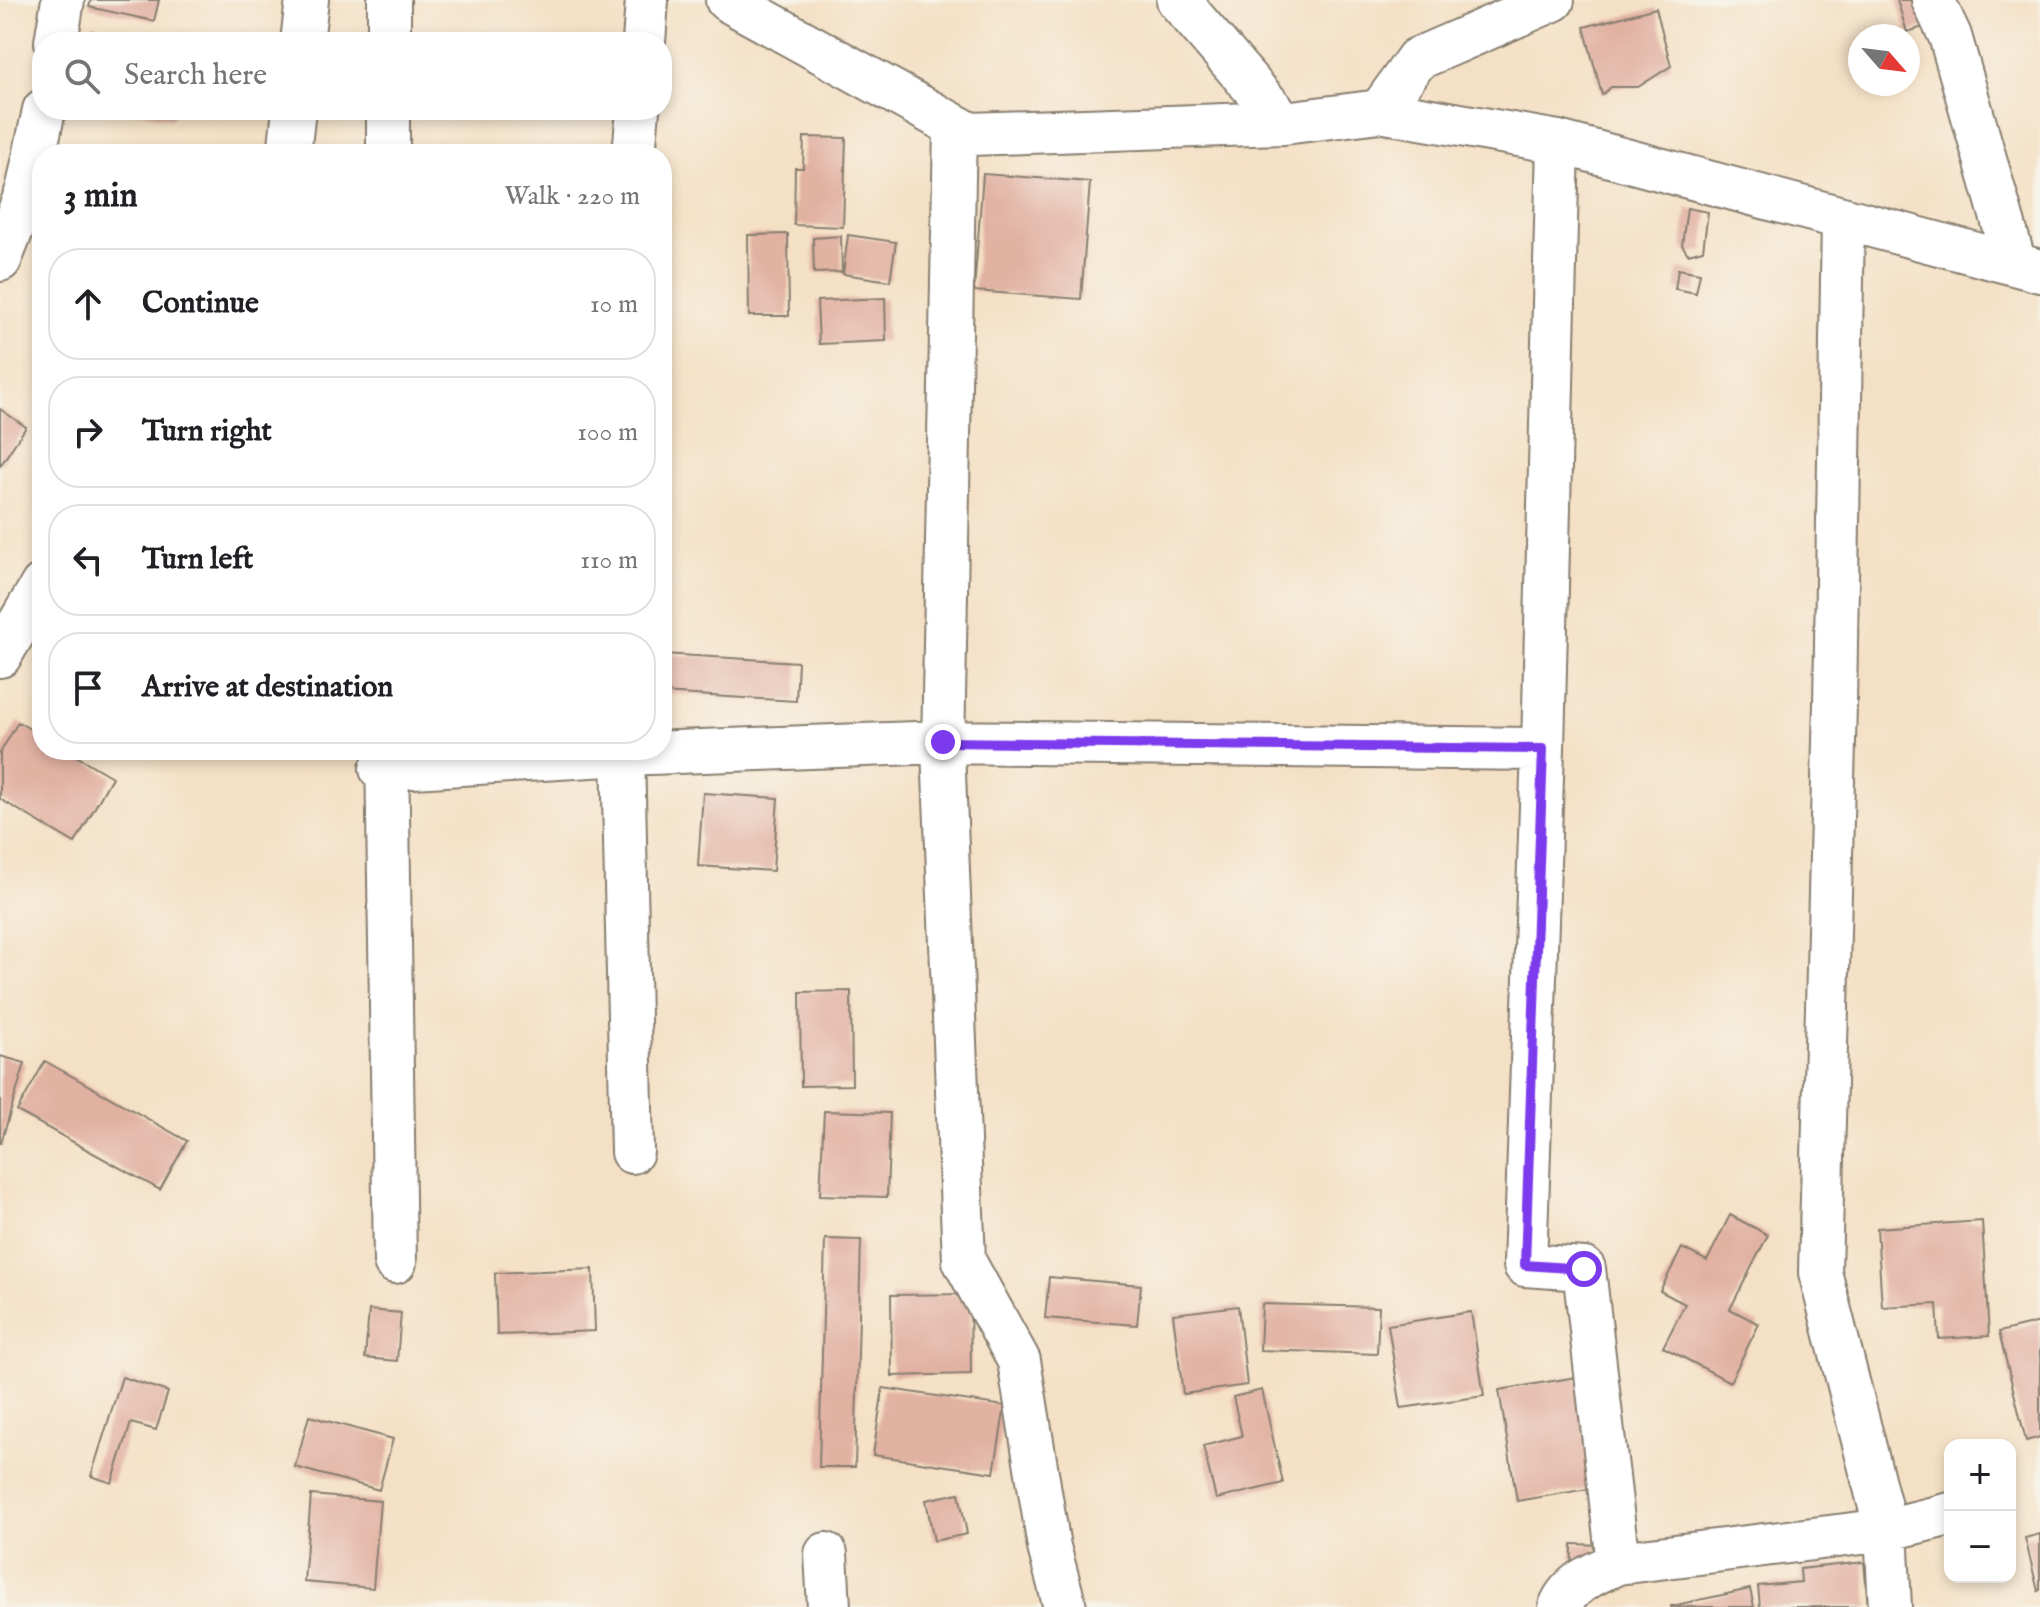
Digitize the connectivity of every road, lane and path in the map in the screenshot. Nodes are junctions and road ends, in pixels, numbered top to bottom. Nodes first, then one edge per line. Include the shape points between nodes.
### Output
1 (63, 0) edge
2 (307, 0) edge
3 (389, 0) edge
4 (647, 0) edge
5 (727, 0) edge
6 (1178, 0) edge
7 (1553, 0) edge
8 (1933, 0) edge
9 (58, 32) edge
10 (303, 32) edge
11 (389, 32) edge
12 (645, 32) edge
13 (1380, 111) junction
14 (42, 120) edge
15 (293, 120) edge
16 (388, 120) edge
17 (637, 120) edge
18 (1284, 123) junction
19 (955, 126) junction
20 (1558, 142) junction
21 (37, 144) edge
22 (290, 144) edge
23 (388, 144) edge
24 (635, 144) edge
25 (32, 167) edge
26 (1843, 219) junction
27 (0, 260) edge
28 (2028, 268) edge
29 (32, 602) edge
30 (0, 656) edge
31 (943, 742) junction
32 (1543, 749) junction
33 (672, 750) edge
34 (433, 760) edge
35 (623, 760) edge
36 (385, 762) edge
37 (632, 1152) dead end
38 (395, 1262) dead end
39 (1944, 1516) edge
40 (1886, 1530) junction
41 (826, 1554) dead end
42 (1618, 1563) junction
43 (829, 1607) edge
44 (1065, 1607) edge
45 (1560, 1607) edge
46 (1890, 1607) edge

1 - 9 street
2 - 10 street
3 - 11 street
4 - 12 street
5 - 19 street
6 - 18 street
7 - 13 street via 1417,59
8 - 28 street
13 - 18 street
13 - 20 street
14 - 21 street
15 - 22 street
16 - 23 street
17 - 24 street
18 - 19 street via 970,134
19 - 31 street
20 - 26 street
20 - 32 street
25 - 27 street
26 - 28 street
26 - 40 street via 1820,1272
29 - 30 street
31 - 32 street
31 - 33 street
31 - 44 street via 964,1261 1019,1361 1049,1547
32 - 42 street via 1525,1265 1584,1269
34 - 36 street
35 - 37 street
36 - 38 street
39 - 40 street
40 - 42 street
40 - 46 street
41 - 43 street
42 - 45 street via 1585,1577

